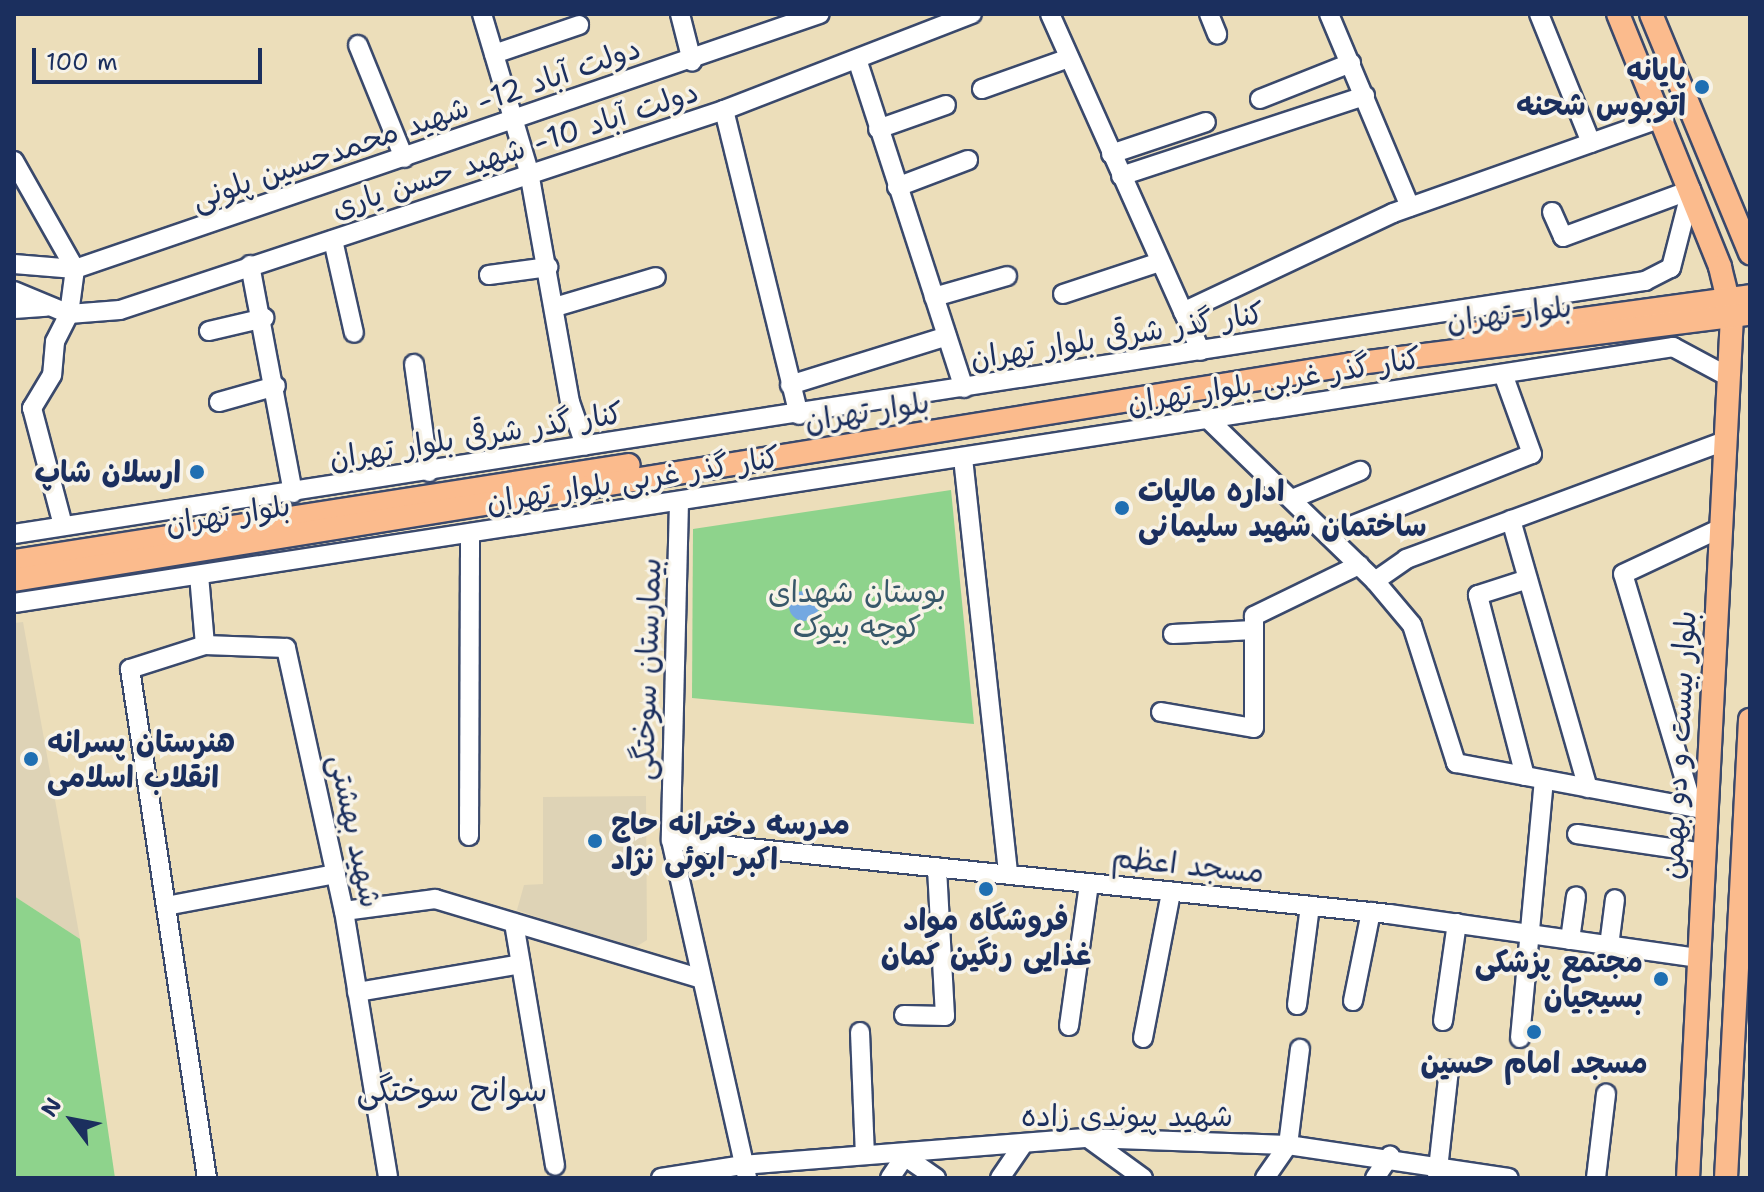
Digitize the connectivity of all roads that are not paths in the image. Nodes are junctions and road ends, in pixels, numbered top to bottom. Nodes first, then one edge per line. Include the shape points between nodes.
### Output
1 (482, 14) edge
2 (680, 14) edge
3 (820, 14) edge
4 (972, 14) edge
5 (1050, 14) edge
6 (1209, 14) edge
7 (1329, 14) edge
8 (1539, 14) edge
9 (1618, 14) edge
10 (1651, 14) edge
11 (579, 25) dead end
12 (1217, 34) dead end
13 (358, 45) dead end
14 (494, 54) junction
15 (1069, 58) junction
16 (857, 59) junction
17 (692, 61) junction
18 (1351, 63) junction
19 (982, 89) dead end
20 (1365, 96) junction
21 (1260, 99) dead end
22 (946, 105) dead end
23 (724, 110) junction
24 (513, 116) junction
25 (1661, 118) junction
26 (1206, 122) dead end
27 (878, 129) junction
28 (1591, 143) junction
29 (1111, 154) junction
30 (404, 158) junction
31 (968, 160) dead end
32 (14, 161) edge
33 (529, 172) junction
34 (1121, 176) junction
35 (1719, 176) junction
36 (897, 187) junction
37 (1691, 190) junction
38 (1410, 207) junction
39 (1552, 212) dead end
40 (1750, 218) edge
41 (333, 240) junction
42 (1750, 253) edge
43 (1160, 262) junction
44 (14, 264) edge
45 (250, 265) junction
46 (548, 267) junction
47 (75, 269) junction
48 (489, 275) dead end
49 (1007, 276) dead end
50 (656, 277) dead end
51 (14, 291) edge
52 (1063, 294) dead end
53 (934, 297) junction
54 (1538, 298) junction
55 (1741, 306) edge
56 (46, 307) junction
57 (555, 307) junction
58 (14, 309) edge
59 (1183, 312) junction
60 (69, 314) junction
61 (264, 318) junction
62 (1542, 323) junction
63 (209, 331) dead end
64 (354, 333) dead end
65 (947, 336) junction
66 (1201, 351) junction
67 (414, 364) dead end
68 (1352, 364) junction
69 (1503, 374) junction
70 (1729, 377) junction
71 (790, 385) junction
72 (276, 386) junction
73 (964, 388) junction
74 (1357, 397) junction
75 (219, 402) dead end
76 (799, 415) junction
77 (1209, 420) junction
78 (1725, 441) junction
79 (585, 445) junction
80 (963, 458) junction
81 (1360, 471) dead end
82 (429, 472) junction
83 (293, 493) junction
84 (1292, 499) junction
85 (679, 502) junction
86 (1511, 520) junction
87 (63, 525) junction
88 (1721, 528) junction
89 (14, 534) edge
90 (470, 534) junction
91 (1328, 535) junction
92 (14, 561) edge
93 (1359, 565) junction
94 (199, 575) junction
95 (1528, 579) junction
96 (14, 580) edge
97 (1375, 581) junction
98 (14, 603) edge
99 (1254, 630) junction
100 (1173, 634) dead end
101 (205, 645) junction
102 (1161, 712) dead end
103 (1750, 720) edge
104 (1750, 729) edge
105 (1708, 773) junction
106 (1747, 774) junction
107 (1534, 778) junction
108 (1588, 788) junction
109 (1699, 809) junction
110 (1577, 834) dead end
111 (469, 836) dead end
112 (671, 840) junction
113 (1704, 853) junction
114 (937, 867) junction
115 (336, 874) junction
116 (1008, 875) junction
117 (1089, 883) junction
118 (1171, 892) junction
119 (1576, 896) dead end
120 (1615, 899) dead end
121 (166, 906) junction
122 (1310, 906) junction
123 (344, 911) junction
124 (1371, 912) junction
125 (514, 923) junction
126 (1457, 923) junction
127 (1532, 934) junction
128 (1570, 940) junction
129 (1609, 946) junction
130 (1699, 958) junction
131 (521, 964) junction
132 (1743, 972) edge
133 (701, 979) junction
134 (357, 992) junction
135 (1353, 1001) dead end
136 (1297, 1005) dead end
137 (904, 1015) dead end
138 (1443, 1021) dead end
139 (1069, 1026) dead end
140 (860, 1032) dead end
141 (1143, 1038) dead end
142 (1520, 1038) dead end
143 (1300, 1049) dead end
144 (1449, 1070) dead end
145 (1606, 1094) dead end
146 (1088, 1138) junction
147 (1024, 1143) junction
148 (1288, 1145) junction
149 (903, 1154) junction
150 (865, 1155) junction
151 (1390, 1156) junction
152 (1120, 1161) junction
153 (555, 1166) dead end
154 (745, 1171) edge
155 (1439, 1171) edge
156 (388, 1176) dead end
157 (207, 1178) edge
158 (661, 1178) edge
159 (890, 1178) edge
160 (936, 1178) edge
161 (1000, 1178) edge
162 (1108, 1178) edge
163 (1143, 1178) edge
164 (1265, 1178) edge
165 (1375, 1178) edge
166 (1509, 1178) edge
167 (1596, 1178) edge
168 (1688, 1178) edge
169 (1726, 1178) edge

1 - 14 street
2 - 17 street
3 - 17 street, دولت آباد 12- شهید محمدحسین پلونی
4 - 16 street, دولت آباد 10- شهید حسن یاری
5 - 15 street
6 - 12 street
7 - 18 street
8 - 28 street
9 - 25 main road
10 - 35 main road
11 - 14 street
13 - 30 street
14 - 24 street
15 - 19 street
15 - 29 street
16 - 23 street, دولت آباد 10- شهید حسن یاری
16 - 27 street
17 - 24 street, دولت آباد 12- شهید محمدحسین پلونی
18 - 20 street
18 - 21 street
20 - 34 street
20 - 38 street
22 - 27 street
23 - 33 street, دولت آباد 10- شهید حسن یاری
23 - 71 street
24 - 30 street, دولت آباد 12- شهید محمدحسین پلونی
24 - 33 street
25 - 28 street
25 - 37 main road
26 - 29 street
27 - 36 street
28 - 38 street
29 - 34 street
30 - 47 street, دولت آباد 12- شهید محمدحسین پلونی
31 - 36 street
32 - 47 street
33 - 41 street, دولت آباد 10- شهید حسن یاری
33 - 46 street
34 - 43 street
35 - 40 main road
35 - 42 main road
36 - 53 street
37 - 39 street via 1563,237
37 - 54 street, کنار گذر شرقی بلوار تهران via 1671,268 1645,281
37 - 55 main road
38 - 59 street
41 - 45 street, دولت آباد 10- شهید حسن یاری
41 - 64 street
43 - 52 street
43 - 59 street
44 - 47 street
45 - 60 street, دولت آباد 10- شهید حسن یاری via 120,310
45 - 61 street
46 - 48 street
46 - 57 street
47 - 60 street
49 - 53 street
50 - 57 street
51 - 56 street
53 - 65 street
54 - 62 street
54 - 66 street, کنار گذر شرقی بلوار تهران
55 - 62 main road, بلوار تهران
55 - 68 main road, بلوار تهران
55 - 70 main road, بلوار بیست و دو بهمن
56 - 58 street
56 - 60 street
57 - 79 street via 570,402
59 - 66 street
60 - 87 street via 55,342 52,375 32,408
61 - 63 street
61 - 72 street
62 - 92 main road, بلوار تهران
65 - 71 street
65 - 73 street
66 - 73 street, کنار گذر شرقی بلوار تهران
67 - 82 street
68 - 74 street
68 - 96 main road, بلوار تهران
69 - 70 street, کنار گذر غربی بلوار تهران via 1673,347
69 - 74 street, کنار گذر غربی بلوار تهران
69 - 91 street via 1532,454
70 - 78 main road, بلوار بیست و دو بهمن
71 - 76 street
72 - 75 street
72 - 83 street
73 - 76 street, کنار گذر شرقی بلوار تهران
74 - 77 street, کنار گذر غربی بلوار تهران
76 - 79 street, کنار گذر شرقی بلوار تهران
77 - 80 street, کنار گذر غربی بلوار تهران
77 - 84 street
78 - 86 street
78 - 88 main road, بلوار بیست و دو بهمن
79 - 82 street, کنار گذر شرقی بلوار تهران
80 - 85 street, کنار گذر غربی بلوار تهران
80 - 116 street
81 - 84 street
82 - 83 street, کنار گذر شرقی بلوار تهران
83 - 87 street, کنار گذر شرقی بلوار تهران
84 - 91 street
85 - 90 street, کنار گذر غربی بلوار تهران
85 - 112 street, بیمارستان سوختگی
86 - 95 street
86 - 97 street via 1406,559
87 - 89 street, کنار گذر شرقی بلوار تهران
88 - 105 main road, بلوار بیست و دو بهمن
88 - 109 street via 1623,574
90 - 94 street, کنار گذر غربی بلوار تهران
90 - 111 street
91 - 93 street
93 - 97 street
93 - 99 street via 1254,616
94 - 98 street, کنار گذر غربی بلوار تهران
94 - 101 street
95 - 107 street via 1478,595
95 - 108 street
97 - 107 street via 1412,625 1456,763
99 - 100 street
99 - 102 street via 1254,728
101 - 115 street, شهید بهشتی via 286,648
101 - 121 street via 130,669
103 - 104 main road
104 - 106 main road
105 - 106 main road
105 - 109 main road, بلوار بیست و دو بهمن
106 - 132 main road
107 - 108 street
107 - 127 street
108 - 109 street
109 - 113 main road, بلوار بیست و دو بهمن
110 - 113 street
112 - 114 street, مسجد اعظم
112 - 133 street, بیمارستان سوختگی
113 - 130 main road, بلوار بیست و دو بهمن
114 - 116 street, مسجد اعظم
114 - 137 street via 945,1016
115 - 121 street
115 - 123 street, شهید بهشتی
116 - 117 street, مسجد اعظم
117 - 118 street, مسجد اعظم
117 - 139 street
118 - 122 street, مسجد اعظم
118 - 141 street
119 - 128 street
120 - 129 street
121 - 157 street
122 - 124 street, مسجد اعظم
122 - 136 street
123 - 125 street via 435,899
123 - 134 street, شهید بهشتی
124 - 126 street, مسجد اعظم
124 - 135 street
125 - 131 street
125 - 133 street
126 - 127 street, مسجد اعظم
126 - 138 street
127 - 128 street, مسجد اعظم
127 - 142 street
128 - 129 street, مسجد اعظم
129 - 130 street, مسجد اعظم
130 - 168 main road, بلوار بیست و دو بهمن
131 - 134 street
131 - 153 street
132 - 169 main road
133 - 154 street, بیمارستان سوختگی
134 - 156 street, شهید بهشتی
140 - 150 street
143 - 148 street
144 - 155 street
145 - 167 street
146 - 147 street, شهید پیوندی زاده
146 - 148 street, شهید پیوندی زاده
146 - 152 street
147 - 149 street, شهید پیوندی زاده
147 - 161 street
148 - 151 street, شهید پیوندی زاده
148 - 164 street
149 - 150 street, شهید پیوندی زاده
149 - 159 street
149 - 160 street
150 - 154 street, شهید پیوندی زاده
151 - 155 street, شهید پیوندی زاده
151 - 165 street
152 - 162 street
152 - 163 street
154 - 158 street, شهید پیوندی زاده
155 - 166 street, شهید پیوندی زاده

